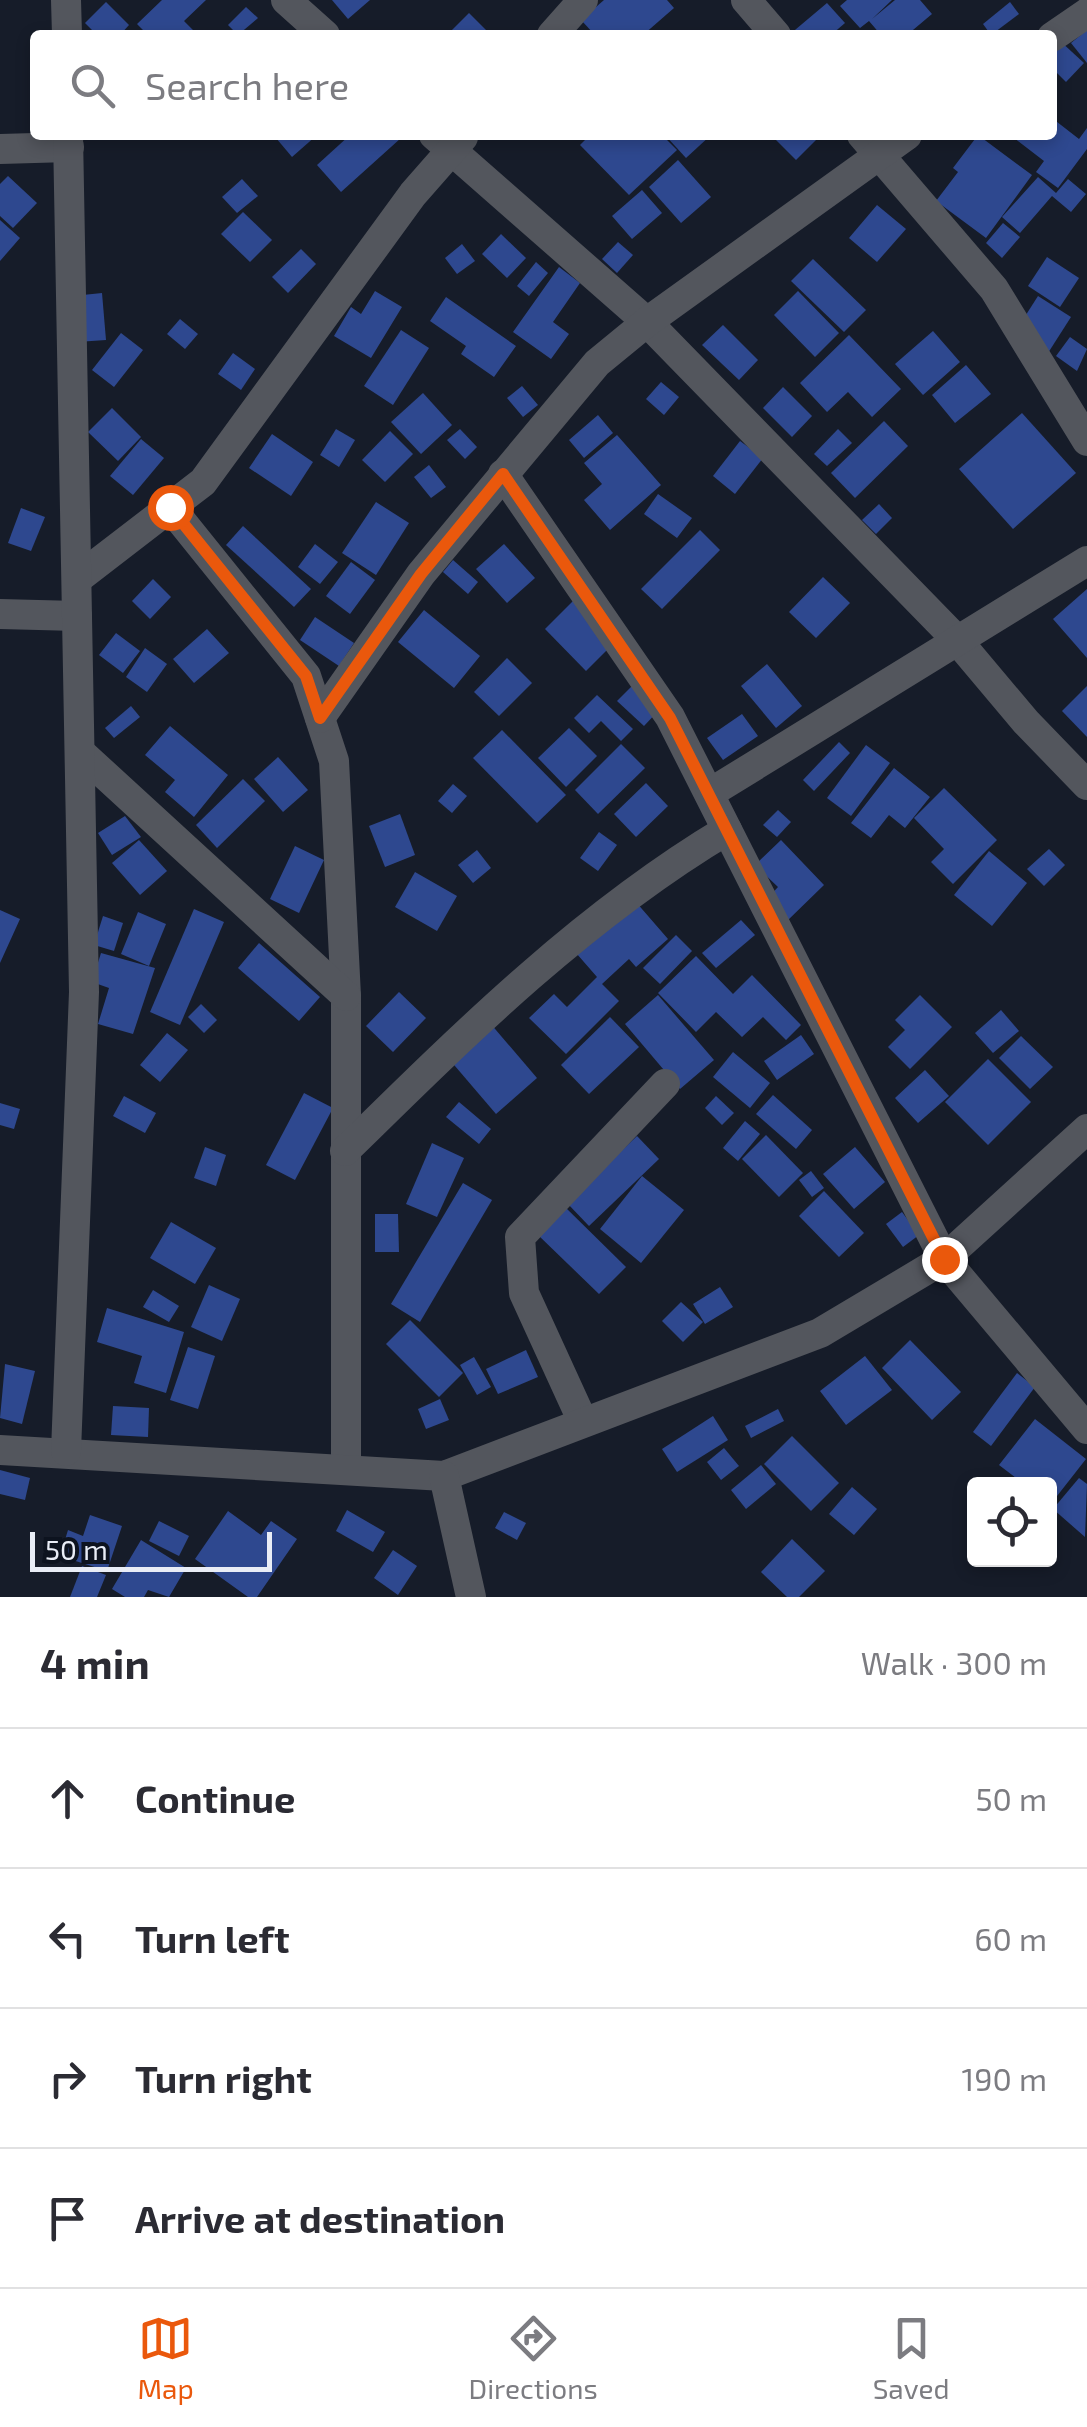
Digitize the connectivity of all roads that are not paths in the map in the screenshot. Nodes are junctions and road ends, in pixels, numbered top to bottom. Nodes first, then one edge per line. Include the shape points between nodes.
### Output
1 (66, 0) edge
2 (286, 0) edge
3 (583, 0) edge
4 (746, 0) edge
5 (1087, 13) edge
6 (66, 30) edge
7 (319, 30) edge
8 (556, 30) edge
9 (772, 30) edge
10 (1057, 34) edge
11 (450, 140) edge
12 (68, 141) edge
13 (871, 145) edge
14 (0, 149) edge
15 (647, 322) junction
16 (1087, 441) edge
17 (503, 474) junction
18 (170, 507) junction
19 (1087, 561) edge
20 (77, 579) junction
21 (0, 614) edge
22 (77, 616) junction
23 (957, 640) junction
24 (320, 718) junction
25 (80, 752) junction
26 (1087, 786) edge
27 (710, 792) junction
28 (728, 830) junction
29 (346, 996) junction
30 (666, 1084) dead end
31 (1087, 1130) edge
32 (345, 1151) junction
33 (944, 1259) junction
34 (583, 1422) junction
35 (1087, 1429) edge
36 (0, 1450) edge
37 (66, 1451) junction
38 (346, 1469) junction
39 (444, 1476) junction
40 (471, 1597) edge

1 - 6 street
2 - 7 street
3 - 8 street
4 - 9 street
5 - 10 street
11 - 15 street
11 - 18 street via 203,482
12 - 14 street
12 - 20 street
13 - 15 street
13 - 16 street via 994,289
15 - 17 street via 598,363
15 - 23 street
17 - 24 street via 421,574
17 - 27 street via 670,718
18 - 20 street
18 - 24 street via 306,676
19 - 23 street
20 - 22 street
21 - 22 street
22 - 25 street
23 - 26 street
23 - 27 street
24 - 29 street via 334,761
25 - 29 street
25 - 37 street via 84,992
27 - 28 street
28 - 32 street via 669,864 496,1003
28 - 33 street
29 - 32 street
30 - 34 street via 520,1237 524,1294
31 - 33 street
32 - 38 street
33 - 34 street via 820,1333
33 - 35 street
34 - 39 street
36 - 37 street
37 - 38 street
38 - 39 street
39 - 40 street

